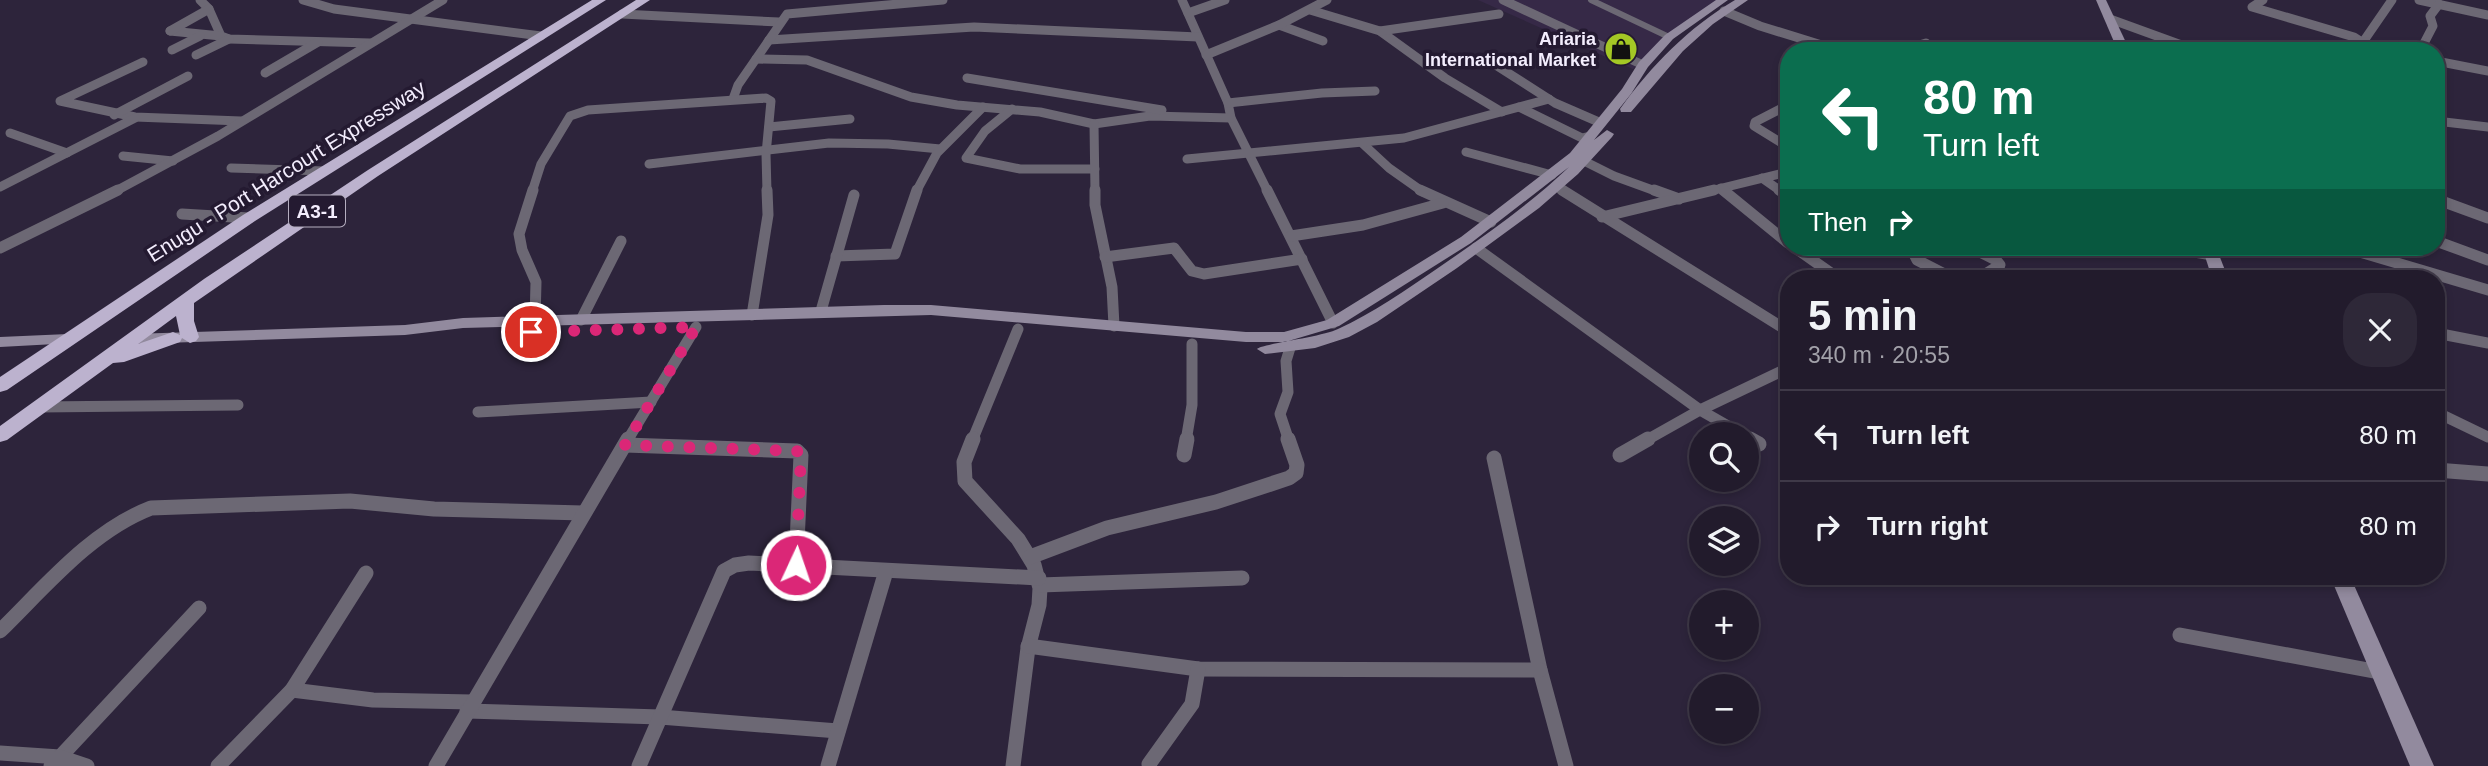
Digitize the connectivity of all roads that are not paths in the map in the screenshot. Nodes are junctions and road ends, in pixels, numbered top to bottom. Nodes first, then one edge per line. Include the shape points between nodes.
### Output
1 (200, 0) edge
2 (303, 0) edge
3 (443, 0) edge
4 (600, 0) edge
5 (644, 0) edge
6 (943, 0) edge
7 (1182, 0) edge
8 (1225, 0) edge
9 (1327, 0) edge
10 (1503, 0) edge
11 (1591, 0) edge
12 (1743, 0) edge
13 (2101, 0) edge
14 (2263, 0) edge
15 (2392, 0) edge
16 (2420, 0) edge
17 (2439, 4) junction
18 (1723, 6) edge
19 (209, 9) junction
20 (1310, 9) junction
21 (1188, 13) junction
22 (622, 14) junction
23 (1499, 14) dead end
24 (2488, 15) edge
25 (2110, 19) junction
26 (410, 20) junction
27 (779, 22) junction
28 (1279, 25) junction
29 (1380, 31) junction
30 (200, 36) junction
31 (541, 36) junction
32 (1199, 37) junction
33 (1670, 37) junction
34 (225, 38) junction
35 (1798, 38) junction
36 (769, 40) junction
37 (1322, 41) dead end
38 (319, 42) junction
39 (1797, 42) edge
40 (1811, 42) edge
41 (2120, 42) edge
42 (2176, 42) edge
43 (2362, 42) joint
44 (2425, 42) edge
45 (370, 43) junction
46 (172, 50) dead end
47 (196, 55) dead end
48 (1206, 55) junction
49 (756, 59) junction
50 (143, 62) dead end
51 (2445, 63) edge
52 (1494, 64) dead end
53 (1643, 65) junction
54 (2488, 71) edge
55 (265, 73) dead end
56 (188, 76) dead end
57 (967, 78) dead end
58 (1375, 91) dead end
59 (733, 99) junction
60 (1549, 99) junction
61 (1228, 103) junction
62 (983, 107) junction
63 (1519, 107) junction
64 (1012, 109) junction
65 (1780, 109) edge
66 (1502, 112) junction
67 (114, 115) junction
68 (1193, 116) junction
69 (135, 117) junction
70 (850, 118) dead end
71 (1231, 118) junction
72 (242, 121) junction
73 (2445, 122) edge
74 (1601, 123) junction
75 (1094, 124) junction
76 (769, 127) junction
77 (2488, 127) edge
78 (10, 133) dead end
79 (1590, 136) junction
80 (1780, 142) edge
81 (1362, 143) junction
82 (767, 149) junction
83 (940, 149) junction
84 (1466, 152) dead end
85 (67, 153) junction
86 (1250, 153) junction
87 (123, 156) dead end
88 (1186, 159) dead end
89 (173, 161) junction
90 (1586, 162) junction
91 (649, 164) dead end
92 (232, 168) dead end
93 (1095, 169) junction
94 (325, 171) junction
95 (1780, 174) edge
96 (1762, 178) junction
97 (1554, 181) junction
98 (0, 187) edge
99 (1721, 188) junction
100 (1780, 190) edge
101 (854, 195) dead end
102 (1679, 198) junction
103 (2445, 202) edge
104 (1443, 203) junction
105 (182, 214) dead end
106 (1602, 217) junction
107 (249, 218) junction
108 (2488, 218) edge
109 (1491, 222) junction
110 (1291, 236) junction
111 (1780, 236) edge
112 (621, 241) dead end
113 (2445, 244) edge
114 (0, 248) edge
115 (1476, 248) junction
116 (836, 256) junction
117 (1807, 256) edge
118 (1915, 256) edge
119 (1988, 256) edge
120 (2373, 256) edge
121 (1105, 257) junction
122 (1302, 259) junction
123 (2488, 260) edge
124 (1827, 270) edge
125 (1936, 270) edge
126 (1994, 270) edge
127 (2421, 270) edge
128 (2445, 277) edge
129 (2488, 290) edge
130 (185, 301) junction
131 (821, 311) junction
132 (752, 315) junction
133 (581, 320) junction
134 (535, 321) junction
135 (1333, 323) junction
136 (1114, 326) junction
137 (1780, 326) edge
138 (696, 327) junction
139 (1018, 329) junction
140 (405, 330) junction
141 (2445, 335) edge
142 (182, 338) junction
143 (68, 339) junction
144 (132, 339) junction
145 (0, 342) edge
146 (2488, 343) edge
147 (1192, 344) junction
148 (1290, 348) junction
149 (93, 367) junction
150 (1780, 372) edge
151 (0, 386) edge
152 (652, 402) junction
153 (238, 405) dead end
154 (39, 407) junction
155 (1700, 410) junction
156 (478, 412) dead end
157 (2445, 416) edge
158 (1721, 422) edge
159 (0, 436) edge
160 (2488, 437) edge
161 (625, 445) junction
162 (1184, 455) dead end
163 (1620, 455) dead end
164 (1494, 458) dead end
165 (2445, 471) edge
166 (2488, 474) edge
167 (583, 513) junction
168 (1030, 556) junction
169 (796, 565) junction
170 (886, 571) junction
171 (366, 573) dead end
172 (1242, 578) dead end
173 (1040, 582) junction
174 (2344, 585) edge
175 (199, 608) dead end
176 (0, 631) edge
177 (2180, 635) dead end
178 (1028, 646) junction
179 (1198, 669) junction
180 (1540, 670) junction
181 (2379, 671) junction
182 (292, 690) junction
183 (470, 707) junction
184 (660, 717) junction
185 (838, 731) junction
186 (0, 753) edge
187 (55, 762) edge
188 (1149, 764) dead end
189 (87, 766) edge
190 (218, 766) edge
191 (436, 766) edge
192 (639, 766) edge
193 (828, 766) edge
194 (1013, 766) edge
195 (1566, 766) edge
196 (2422, 766) edge

1 - 19 street
2 - 26 street
3 - 26 street
4 - 31 highway, Enugu - Port Harcourt Expressway / A3-1
5 - 22 highway, A3-1
6 - 27 street via 793,12
7 - 21 street
8 - 21 street
9 - 20 street
10 - 53 street
11 - 33 street
12 - 18 main road
13 - 25 main road
14 - 43 street via 2252,7
15 - 43 street
16 - 17 street
17 - 24 street
17 - 44 street via 2430,16 2433,26
18 - 33 main road
18 - 35 street
18 - 90 main road via 1657,71
19 - 30 street via 170,31
19 - 34 street
20 - 28 street
20 - 29 street
21 - 32 street
22 - 27 street
22 - 130 highway, A3-1 via 373,173
23 - 29 street
25 - 41 main road
25 - 42 street
26 - 31 street
26 - 45 street
27 - 36 street
28 - 37 street
28 - 48 street
29 - 66 street
30 - 34 street
30 - 46 street
31 - 94 highway, Enugu - Port Harcourt Expressway / A3-1
32 - 36 street via 974,27
32 - 48 street
33 - 53 main road
34 - 38 street
34 - 47 street
35 - 39 street
35 - 40 street
36 - 49 street
38 - 45 street
38 - 55 street
45 - 72 street
48 - 61 street
49 - 59 street
49 - 62 street via 807,60 911,97
50 - 67 street via 60,101
51 - 54 street
52 - 60 street
53 - 74 main road
56 - 67 street
57 - 68 street
58 - 61 street
59 - 76 street via 770,99
59 - 134 street via 588,110 570,116 541,164 519,234 536,282
60 - 63 street
60 - 74 street
61 - 71 street
62 - 64 street
62 - 83 street
63 - 66 street
63 - 79 street via 1582,138
64 - 75 street
64 - 93 street via 985,131 966,158 1020,169
65 - 80 street via 1754,126
66 - 81 street via 1404,138
67 - 69 street
68 - 71 street
68 - 75 street
69 - 72 street
69 - 85 street
70 - 76 street
71 - 86 street
72 - 89 street
73 - 77 street
74 - 79 main road
75 - 93 street
76 - 82 street
78 - 85 street
79 - 97 main road
81 - 86 street
81 - 104 street via 1389,168
82 - 83 street via 856,143
82 - 91 street
82 - 132 street via 768,215
83 - 116 street via 918,187 895,254
84 - 97 street
85 - 98 street
86 - 88 street
86 - 110 street
87 - 89 street
89 - 114 street
90 - 97 main road
90 - 102 street
92 - 94 street
93 - 121 street
94 - 107 highway, Enugu - Port Harcourt Expressway / A3-1
95 - 96 street
96 - 99 street
96 - 100 street
97 - 106 street
97 - 109 main road
97 - 115 main road
99 - 102 street
99 - 111 street
101 - 116 street
102 - 106 street
103 - 108 street
104 - 109 street
104 - 110 street via 1363,225
105 - 107 street
106 - 137 street
107 - 143 highway, Enugu - Port Harcourt Expressway / A3-1
109 - 135 main road
110 - 122 street
112 - 133 street
113 - 123 street
115 - 148 main road via 1342,334
115 - 155 street
116 - 131 street
117 - 124 street
118 - 125 street
119 - 126 street via 2000,265
120 - 127 street
121 - 122 street via 1174,248 1192,271 1204,274
121 - 136 street
122 - 135 street
128 - 129 street
130 - 142 highway
130 - 144 highway, A3-1
131 - 132 main road
131 - 136 main road via 931,310
132 - 133 main road
133 - 134 main road
134 - 140 main road
135 - 136 main road via 1285,337
138 - 139 main road via 882,321
138 - 140 main road via 462,333
138 - 152 street
139 - 147 main road
139 - 168 street via 964,462 965,481
140 - 142 main road
141 - 146 street
142 - 144 main road
142 - 149 highway
143 - 145 main road
143 - 151 highway, Enugu - Port Harcourt Expressway / A3-1
144 - 149 highway, A3-1
147 - 148 main road
147 - 162 street via 1192,405
148 - 168 street via 1288,392 1280,414 1296,473 1216,502 1107,528
149 - 154 highway, A3-1
150 - 155 street
152 - 156 street
152 - 161 street
153 - 154 street
154 - 159 highway, A3-1
155 - 158 street
155 - 163 street
157 - 160 street
161 - 167 street
161 - 169 street via 797,451 801,455
164 - 180 street
165 - 166 street
167 - 176 street via 434,509 350,501 151,508 128,517 88,549
167 - 183 street
168 - 173 street
169 - 170 street
169 - 184 street via 749,563 724,571
170 - 173 street
170 - 185 street
171 - 182 street
172 - 173 street
173 - 178 street via 1040,602
174 - 181 main road
175 - 187 street
177 - 181 street
178 - 179 street
178 - 194 street
179 - 180 street
179 - 188 street via 1192,704
180 - 195 street
181 - 196 main road
182 - 183 street
182 - 190 street
183 - 184 street
183 - 191 street
184 - 185 street
184 - 192 street
185 - 193 street
186 - 187 street
187 - 189 street

